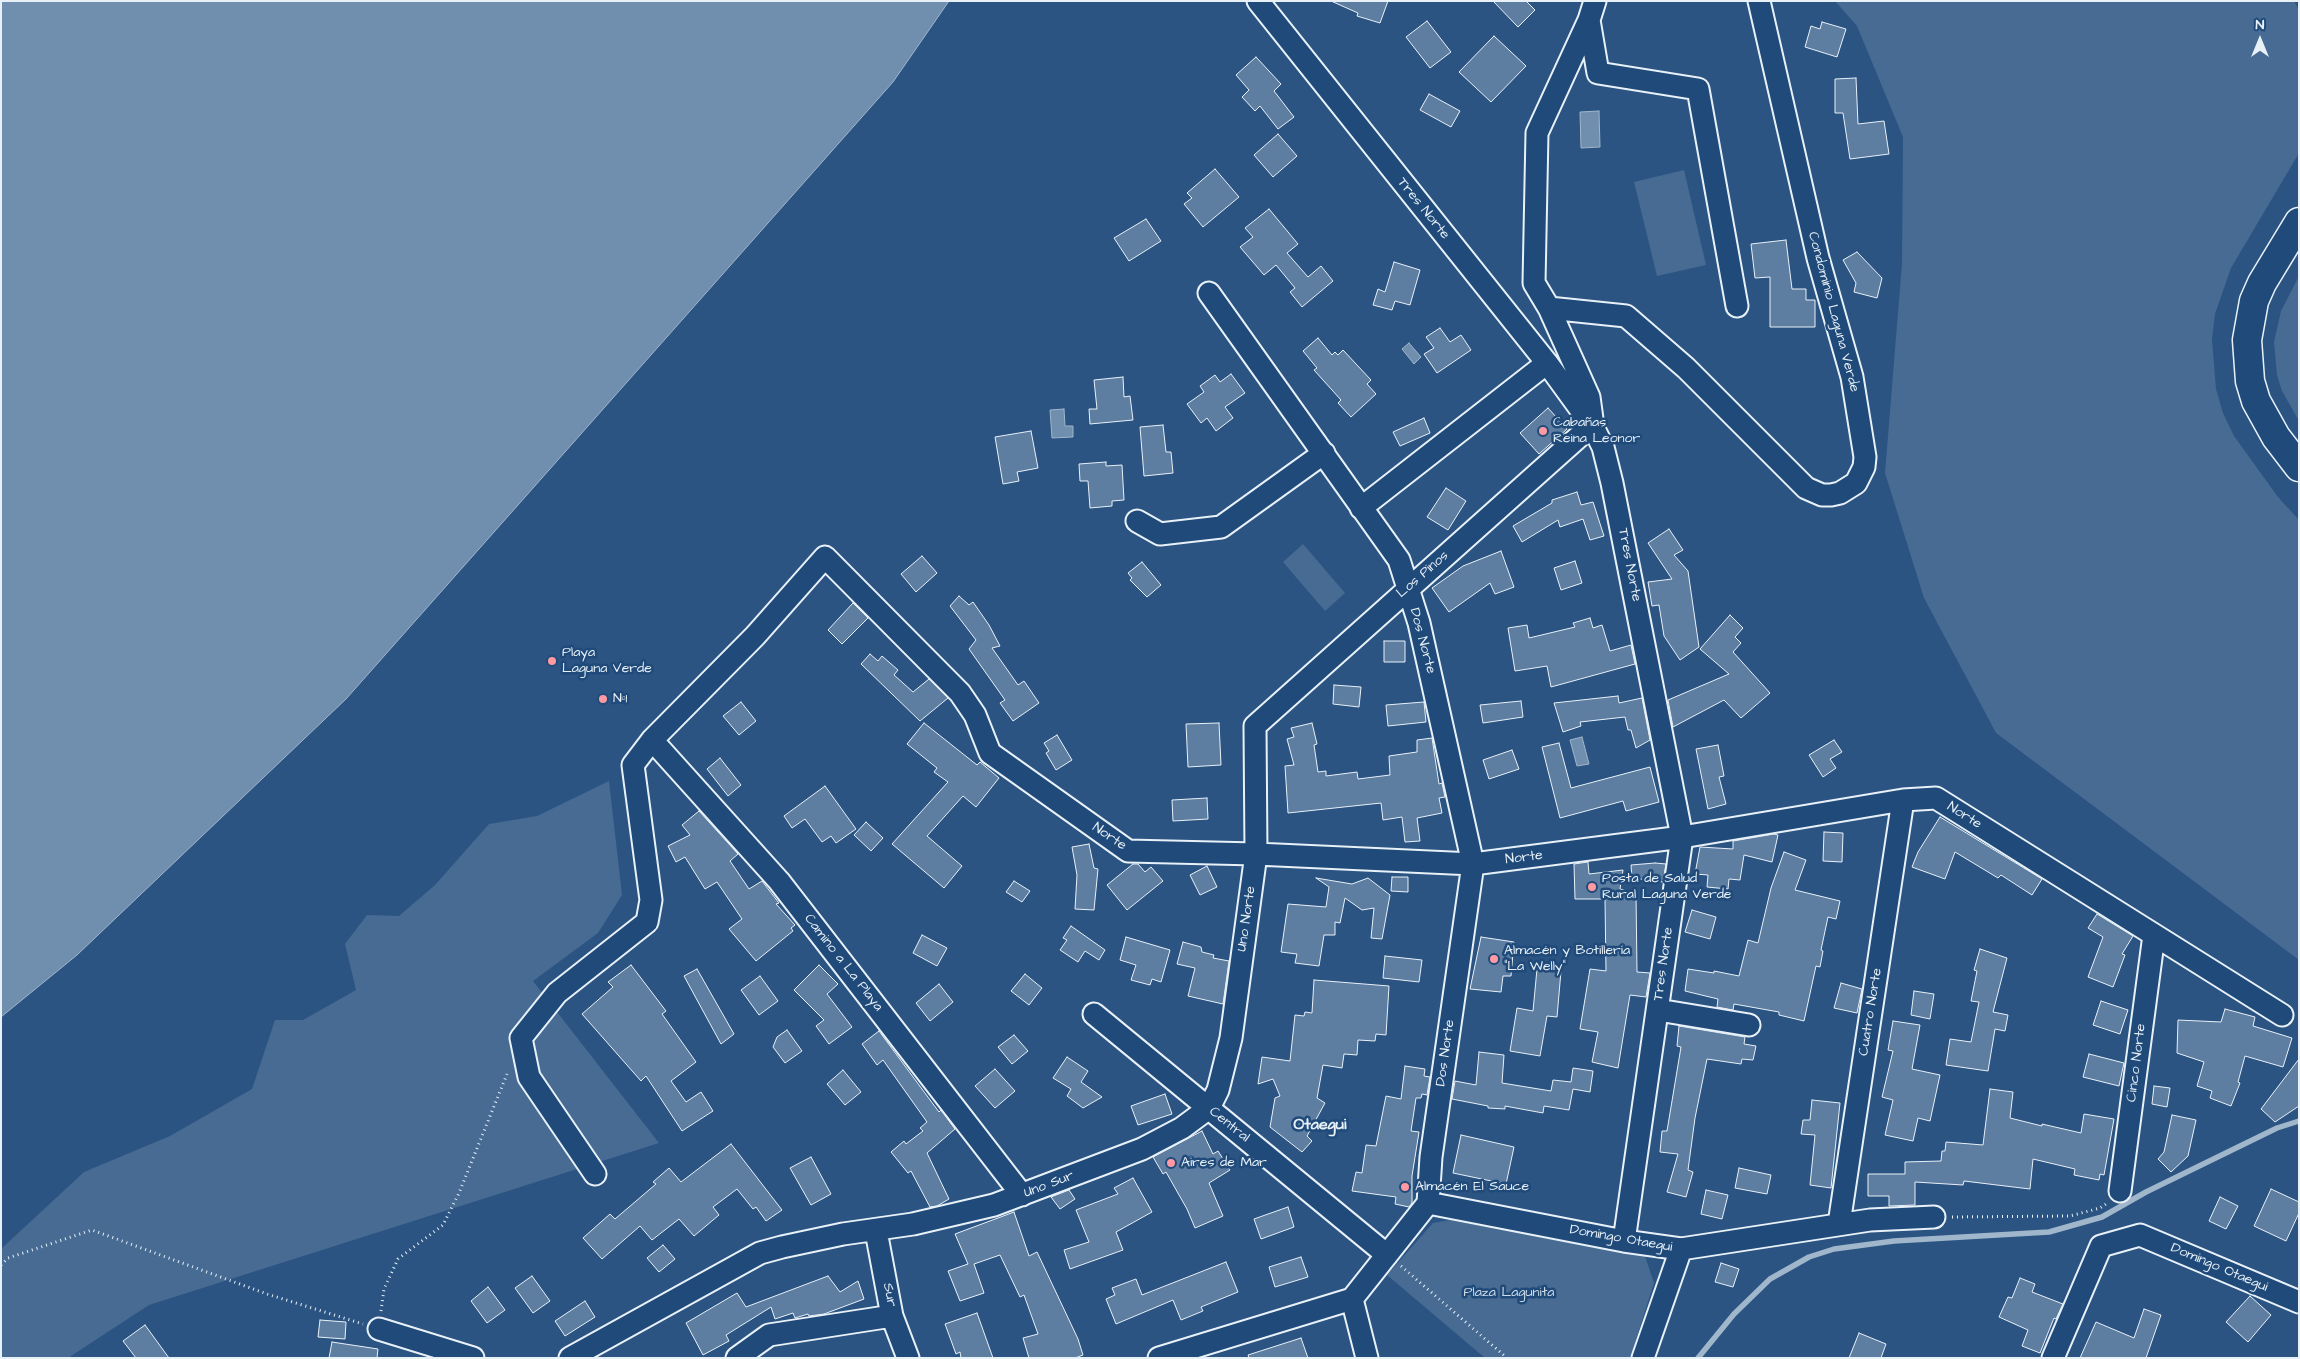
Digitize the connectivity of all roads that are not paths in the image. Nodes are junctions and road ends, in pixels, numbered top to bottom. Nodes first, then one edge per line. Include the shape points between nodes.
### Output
1 (1258, 1) edge
2 (1759, 1) edge
3 (1592, 11) edge
4 (2299, 222) edge
5 (1209, 293) dead end
6 (1737, 306) dead end
7 (1549, 308) junction
8 (1547, 363) junction
9 (1592, 424) junction
10 (1324, 454) junction
11 (2299, 466) edge
12 (1361, 508) junction
13 (1137, 521) dead end
14 (1407, 588) junction
15 (1254, 726) joint
16 (652, 740) junction
17 (1903, 800) junction
18 (1682, 838) junction
19 (1256, 854) junction
20 (1473, 864) junction
21 (2154, 935) junction
22 (1658, 1010) junction
23 (1094, 1014) dead end
24 (2282, 1015) dead end
25 (1749, 1025) dead end
26 (1209, 1108) junction
27 (595, 1174) dead end
28 (2120, 1191) road end
29 (1022, 1195) junction
30 (1428, 1203) junction
31 (1934, 1217) road end
32 (1839, 1224) junction
33 (876, 1231) junction
34 (1624, 1241) junction
35 (1681, 1249) junction
36 (1387, 1255) junction
37 (1352, 1299) junction
38 (2299, 1302) edge
39 (892, 1316) junction
40 (378, 1329) road end
41 (2056, 1357) edge
42 (473, 1358) edge
43 (570, 1358) edge
44 (737, 1358) edge
45 (908, 1358) edge
46 (1159, 1358) edge
47 (1367, 1358) edge
48 (1644, 1358) edge

1 - 8 street, Tres Norte
2 - 7 street, Condominio Laguna Verde via 1818,258 1852,377 1865,458 1861,475 1840,494 1814,493 1686,368 1626,316
3 - 6 street via 1598,73 1698,89
3 - 7 street via 1537,133 1534,283
4 - 11 main road via 2258,292 2247,340 2250,381 2256,401
5 - 10 street, Dos Norte
7 - 9 street via 1589,397
8 - 9 street, Tres Norte
8 - 12 street
9 - 14 street, Los Pinos via 1517,494
9 - 18 street, Tres Norte via 1603,447 1612,483
10 - 12 street, Dos Norte
10 - 13 street via 1221,527 1160,534
12 - 14 street, Dos Norte via 1399,560
14 - 15 street, Los Pinos
14 - 20 street, Dos Norte via 1419,624
15 - 19 street, Uno Norte
16 - 19 street, Norte via 755,636 825,557 960,693 975,715 990,753 1128,851
16 - 27 street via 633,765 651,900 647,922 557,993 521,1038 529,1077
16 - 29 street, Camino a La Playa via 780,881
17 - 18 street, Norte
17 - 21 street, Norte via 1936,798
17 - 32 street, Cuatro Norte
18 - 20 street, Norte
18 - 22 street, Tres Norte
19 - 20 street, Norte
19 - 26 street, Uno Norte via 1231,1038 1218,1090
20 - 30 street, Dos Norte via 1430,1157
21 - 24 street, Norte
21 - 28 street, Cinco Norte
22 - 25 street
22 - 34 street, Tres Norte
23 - 26 street, Central
26 - 29 street, Uno Sur via 1182,1128 1142,1149
26 - 36 street, Central
29 - 33 street, Uno Sur via 994,1205
30 - 34 street, Domingo Otaegui
30 - 36 street
31 - 32 street, Domingo Otaegui
32 - 35 street, Domingo Otaegui
33 - 39 street, Sur
33 - 43 street, Uno Sur via 844,1234 760,1254
34 - 35 street, Domingo Otaegui
35 - 48 street
36 - 37 street
37 - 46 street
37 - 47 street
38 - 41 street, Domingo Otaegui via 2140,1235 2101,1246
39 - 44 street via 769,1335
39 - 45 street, Sur
40 - 42 street

